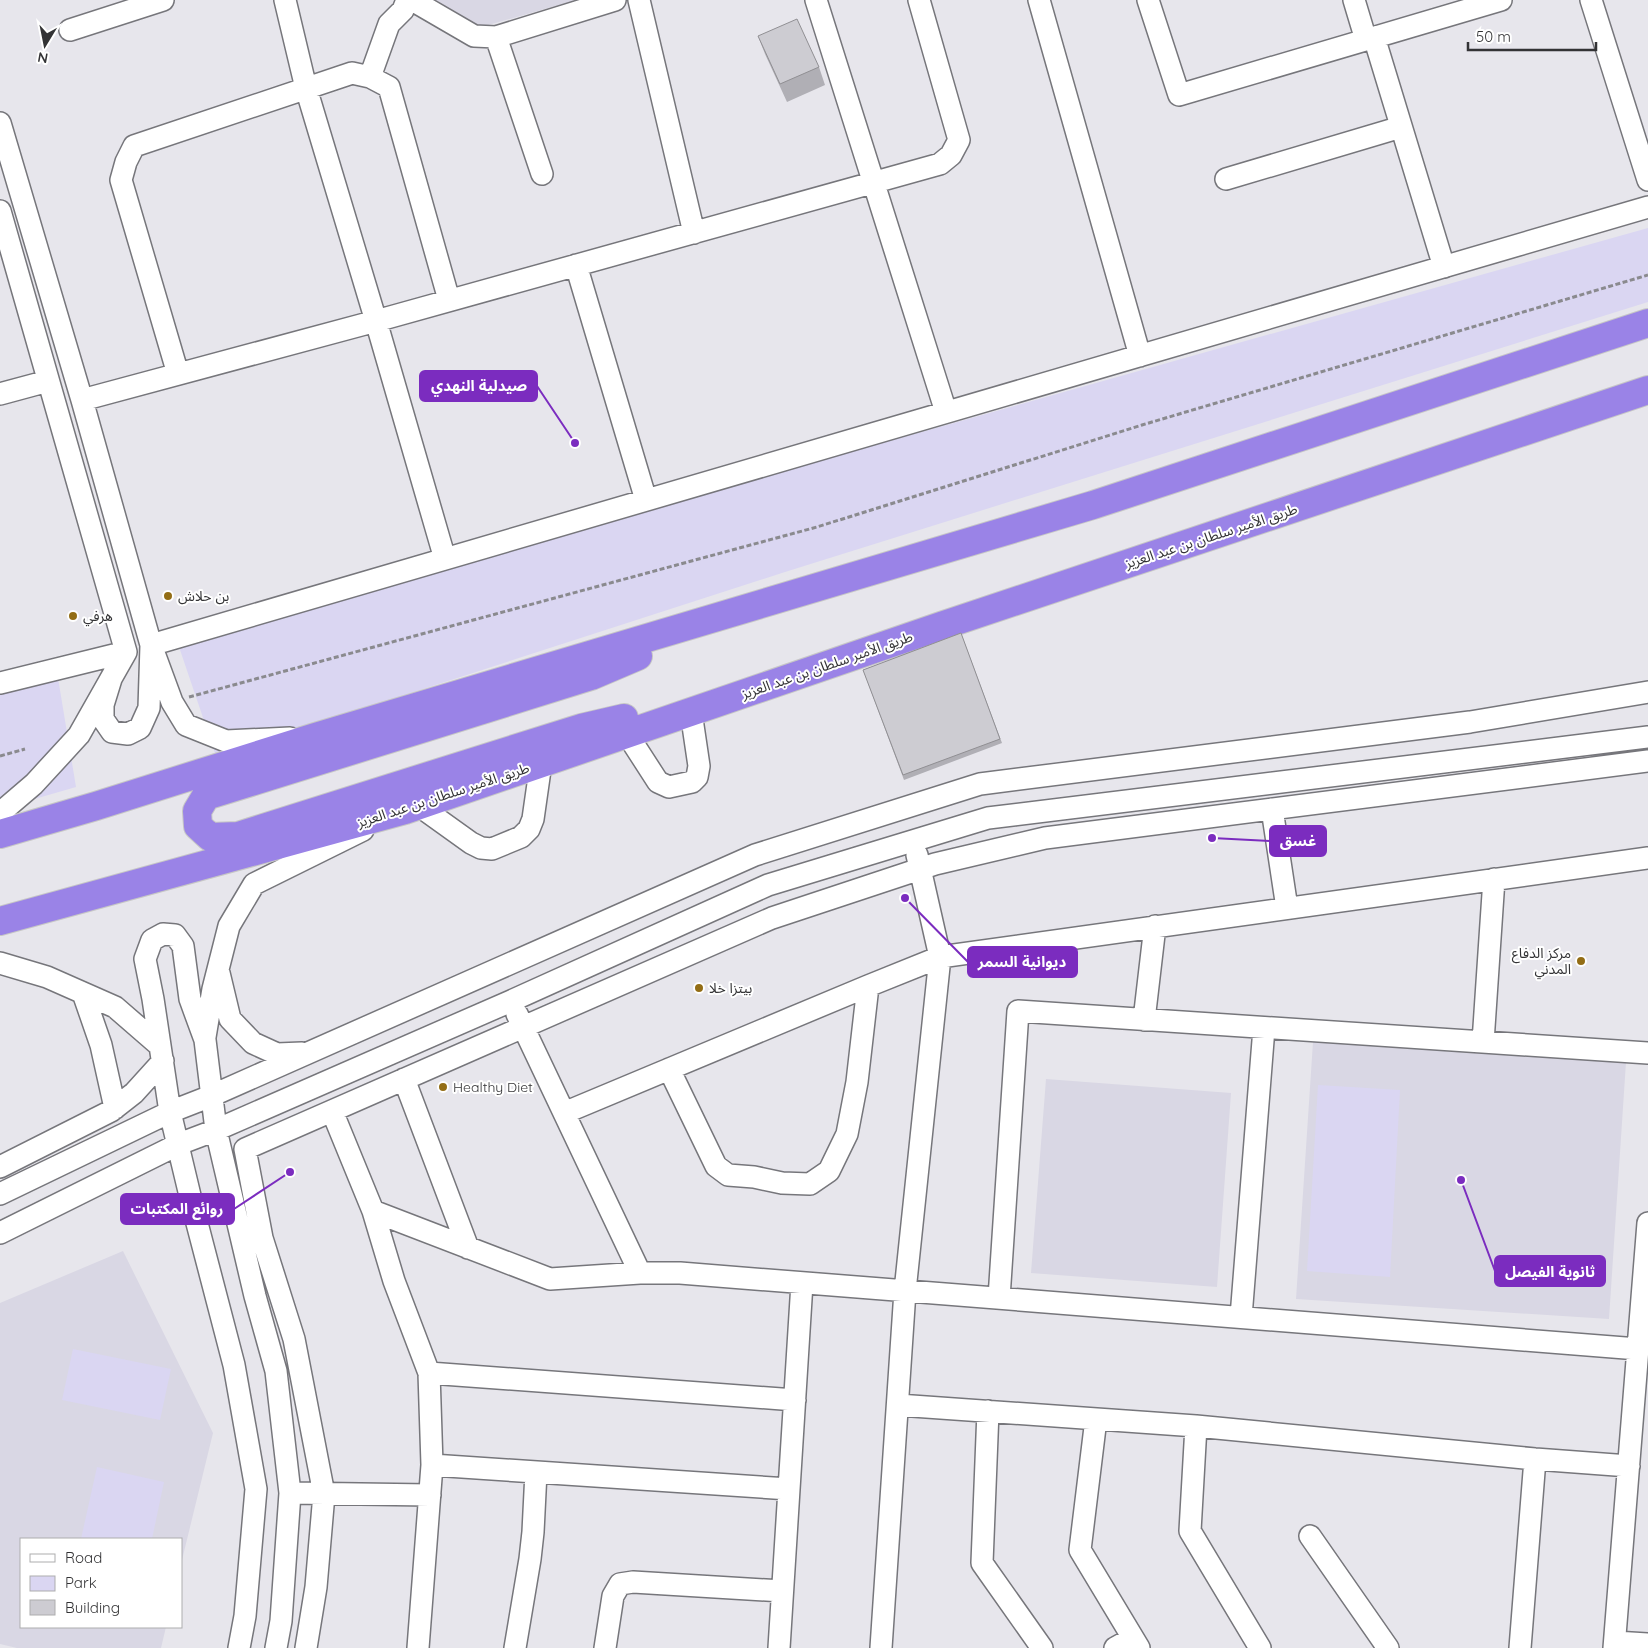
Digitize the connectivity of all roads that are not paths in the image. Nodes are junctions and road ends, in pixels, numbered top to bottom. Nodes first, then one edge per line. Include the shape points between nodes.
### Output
1 (163, 0) edge
2 (284, 0) edge
3 (407, 0) edge
4 (412, 0) edge
5 (615, 0) edge
6 (639, 0) edge
7 (816, 0) edge
8 (919, 0) edge
9 (1039, 0) edge
10 (1148, 0) edge
11 (1354, 0) edge
12 (1502, 0) edge
13 (1591, 0) edge
14 (1444, 8) edge
15 (70, 30) dead end
16 (496, 37) junction
17 (1370, 38) junction
18 (370, 77) junction
19 (306, 88) junction
20 (0, 123) edge
21 (1402, 127) junction
22 (542, 174) dead end
23 (1226, 179) dead end
24 (1648, 180) edge
25 (873, 184) junction
26 (1648, 207) edge
27 (1, 218) edge
28 (694, 232) junction
29 (576, 265) junction
30 (1444, 267) junction
31 (448, 300) junction
32 (376, 321) junction
33 (1648, 323) edge
34 (1140, 356) junction
35 (178, 374) junction
36 (48, 381) junction
37 (1648, 390) edge
38 (0, 394) edge
39 (82, 400) junction
40 (946, 412) junction
41 (646, 500) junction
42 (444, 559) junction
43 (759, 604) junction
44 (151, 645) junction
45 (126, 652) junction
46 (111, 679) junction
47 (0, 683) edge
48 (765, 686) junction
49 (1648, 692) edge
50 (691, 712) junction
51 (627, 734) junction
52 (315, 737) junction
53 (1648, 737) edge
54 (1648, 761) edge
55 (540, 763) junction
56 (412, 807) junction
57 (1272, 809) junction
58 (0, 813) edge
59 (0, 834) edge
60 (914, 840) junction
61 (1648, 858) edge
62 (921, 869) junction
63 (1494, 879) junction
64 (1286, 908) junction
65 (0, 921) edge
66 (1155, 926) junction
67 (940, 957) junction
68 (0, 963) edge
69 (218, 968) junction
70 (868, 986) junction
71 (83, 993) junction
72 (512, 1001) junction
73 (1144, 1020) junction
74 (523, 1027) junction
75 (1264, 1028) junction
76 (205, 1040) junction
77 (1483, 1042) junction
78 (310, 1052) junction
79 (1648, 1053) edge
80 (162, 1054) junction
81 (668, 1069) junction
82 (404, 1079) junction
83 (211, 1096) junction
84 (115, 1108) junction
85 (332, 1111) junction
86 (170, 1112) junction
87 (564, 1113) junction
88 (216, 1130) junction
89 (179, 1144) junction
90 (0, 1167) edge
91 (0, 1194) edge
92 (373, 1211) junction
93 (1648, 1223) edge
94 (0, 1233) edge
95 (468, 1248) junction
96 (640, 1273) junction
97 (802, 1282) junction
98 (905, 1291) junction
99 (999, 1298) junction
100 (1242, 1317) junction
101 (1638, 1348) junction
102 (429, 1373) junction
103 (303, 1384) junction
104 (278, 1392) junction
105 (794, 1400) junction
106 (898, 1405) junction
107 (988, 1412) junction
108 (1096, 1419) junction
109 (1640, 1419) edge
110 (1196, 1426) junction
111 (1535, 1459) junction
112 (432, 1465) junction
113 (1629, 1466) junction
114 (536, 1472) junction
115 (789, 1489) junction
116 (290, 1494) junction
117 (324, 1494) junction
118 (430, 1495) junction
119 (1310, 1536) dead end
120 (782, 1591) junction
121 (281, 1621) junction
122 (310, 1625) junction
123 (1648, 1644) edge
124 (1129, 1645) edge
125 (1614, 1645) edge
126 (239, 1648) edge
127 (276, 1648) edge
128 (306, 1648) edge
129 (418, 1648) edge
130 (515, 1648) edge
131 (604, 1648) edge
132 (780, 1648) edge
133 (881, 1648) edge
134 (1042, 1648) edge
135 (1260, 1648) edge
136 (1388, 1648) edge
137 (1520, 1648) edge

1 - 15 street
2 - 19 street
3 - 18 street via 403,10 389,24
4 - 16 street via 474,36
5 - 16 street
6 - 28 street
7 - 25 street
8 - 25 street via 959,140 951,155 940,164
9 - 34 street
10 - 17 street via 1179,94
11 - 17 street
12 - 14 street
13 - 24 street
14 - 17 street
16 - 22 street
17 - 21 street
18 - 19 street via 352,74
18 - 31 street via 389,87
19 - 32 street
19 - 35 street via 134,146 126,162 121,180
20 - 39 street
21 - 23 street
21 - 30 street
25 - 28 street
25 - 40 street
26 - 30 street
27 - 36 street
28 - 29 street
29 - 31 street
29 - 41 street
30 - 34 street
31 - 32 street
32 - 35 street
32 - 42 street
33 - 43 highway via 1093,505
34 - 40 street
35 - 39 street
36 - 38 street
36 - 45 street
37 - 48 highway, طريق الأمير سلطان بن عبد العزيز
39 - 44 street
40 - 41 street
41 - 42 street
42 - 44 street
43 - 48 highway via 591,676 206,796 197,811 198,826 210,837 238,836 581,728
43 - 52 highway
44 - 46 street via 149,708 140,728 128,734 112,732 103,719 103,705
44 - 52 street via 172,702 186,725 226,741
45 - 46 street
45 - 47 street
46 - 58 street via 80,735 34,784
48 - 50 highway, طريق الأمير سلطان بن عبد العزيز
49 - 78 street via 1470,722 980,784 755,855
50 - 51 highway, طريق الأمير سلطان بن عبد العزيز
50 - 51 street via 699,766 697,777 692,782 669,787 658,782
51 - 55 highway, طريق الأمير سلطان بن عبد العزيز
52 - 59 highway
53 - 60 street via 988,818
54 - 57 street
55 - 56 highway, طريق الأمير سلطان بن عبد العزيز
55 - 56 street via 529,830 521,837 492,849 471,843
56 - 65 highway, طريق الأمير سلطان بن عبد العزيز
56 - 69 street via 254,884 229,926
57 - 62 street via 1045,838
57 - 64 street
60 - 62 street
60 - 72 street via 768,884
61 - 63 street
62 - 67 street
62 - 74 street via 772,918
63 - 64 street
63 - 77 street
64 - 66 street
66 - 67 street
66 - 73 street
67 - 70 street
67 - 98 street
68 - 71 street via 47,977
69 - 76 street
69 - 78 street via 230,1020 253,1043 277,1054
70 - 81 street
70 - 81 street via 857,1082 847,1134 829,1172 810,1184 728,1175 716,1166
71 - 80 street via 114,1007
71 - 84 street via 101,1044
72 - 74 street
72 - 88 street
73 - 75 street
73 - 99 street via 1018,1012
74 - 82 street
74 - 87 street
75 - 77 street
75 - 100 street
76 - 80 street via 190,999 184,946 175,935 163,934 152,940 145,959
76 - 83 street
77 - 79 street
78 - 83 street
80 - 84 street via 134,1093
80 - 86 street
81 - 87 street
82 - 85 street
82 - 95 street
83 - 86 street
83 - 88 street
84 - 90 street
85 - 92 street
85 - 103 street via 245,1149 262,1238 294,1339
86 - 89 street
86 - 91 street
87 - 96 street
88 - 89 street
88 - 104 street via 276,1370
89 - 94 street
89 - 126 street via 234,1365 256,1489 245,1616
92 - 95 street
92 - 102 street via 394,1281
93 - 101 street
95 - 96 street via 550,1280
96 - 97 street
97 - 98 street
97 - 105 street
98 - 99 street
98 - 106 street
99 - 100 street
100 - 101 street
101 - 109 street
102 - 105 street
102 - 112 street
103 - 104 street
103 - 117 street
104 - 116 street
105 - 115 street
106 - 107 street
106 - 133 street
107 - 108 street
107 - 134 street via 982,1563
108 - 110 street
108 - 124 street via 1080,1550
109 - 113 street
110 - 111 street
110 - 135 street via 1190,1530
111 - 113 street
111 - 137 street
112 - 114 street
112 - 118 street
113 - 125 street
114 - 115 street
114 - 130 street via 532,1541
115 - 120 street
116 - 117 street
116 - 121 street
117 - 118 street
117 - 122 street
118 - 129 street
119 - 136 street
120 - 131 street via 633,1582 620,1584 613,1596
120 - 132 street
121 - 122 street
121 - 127 street
122 - 128 street
123 - 125 street

